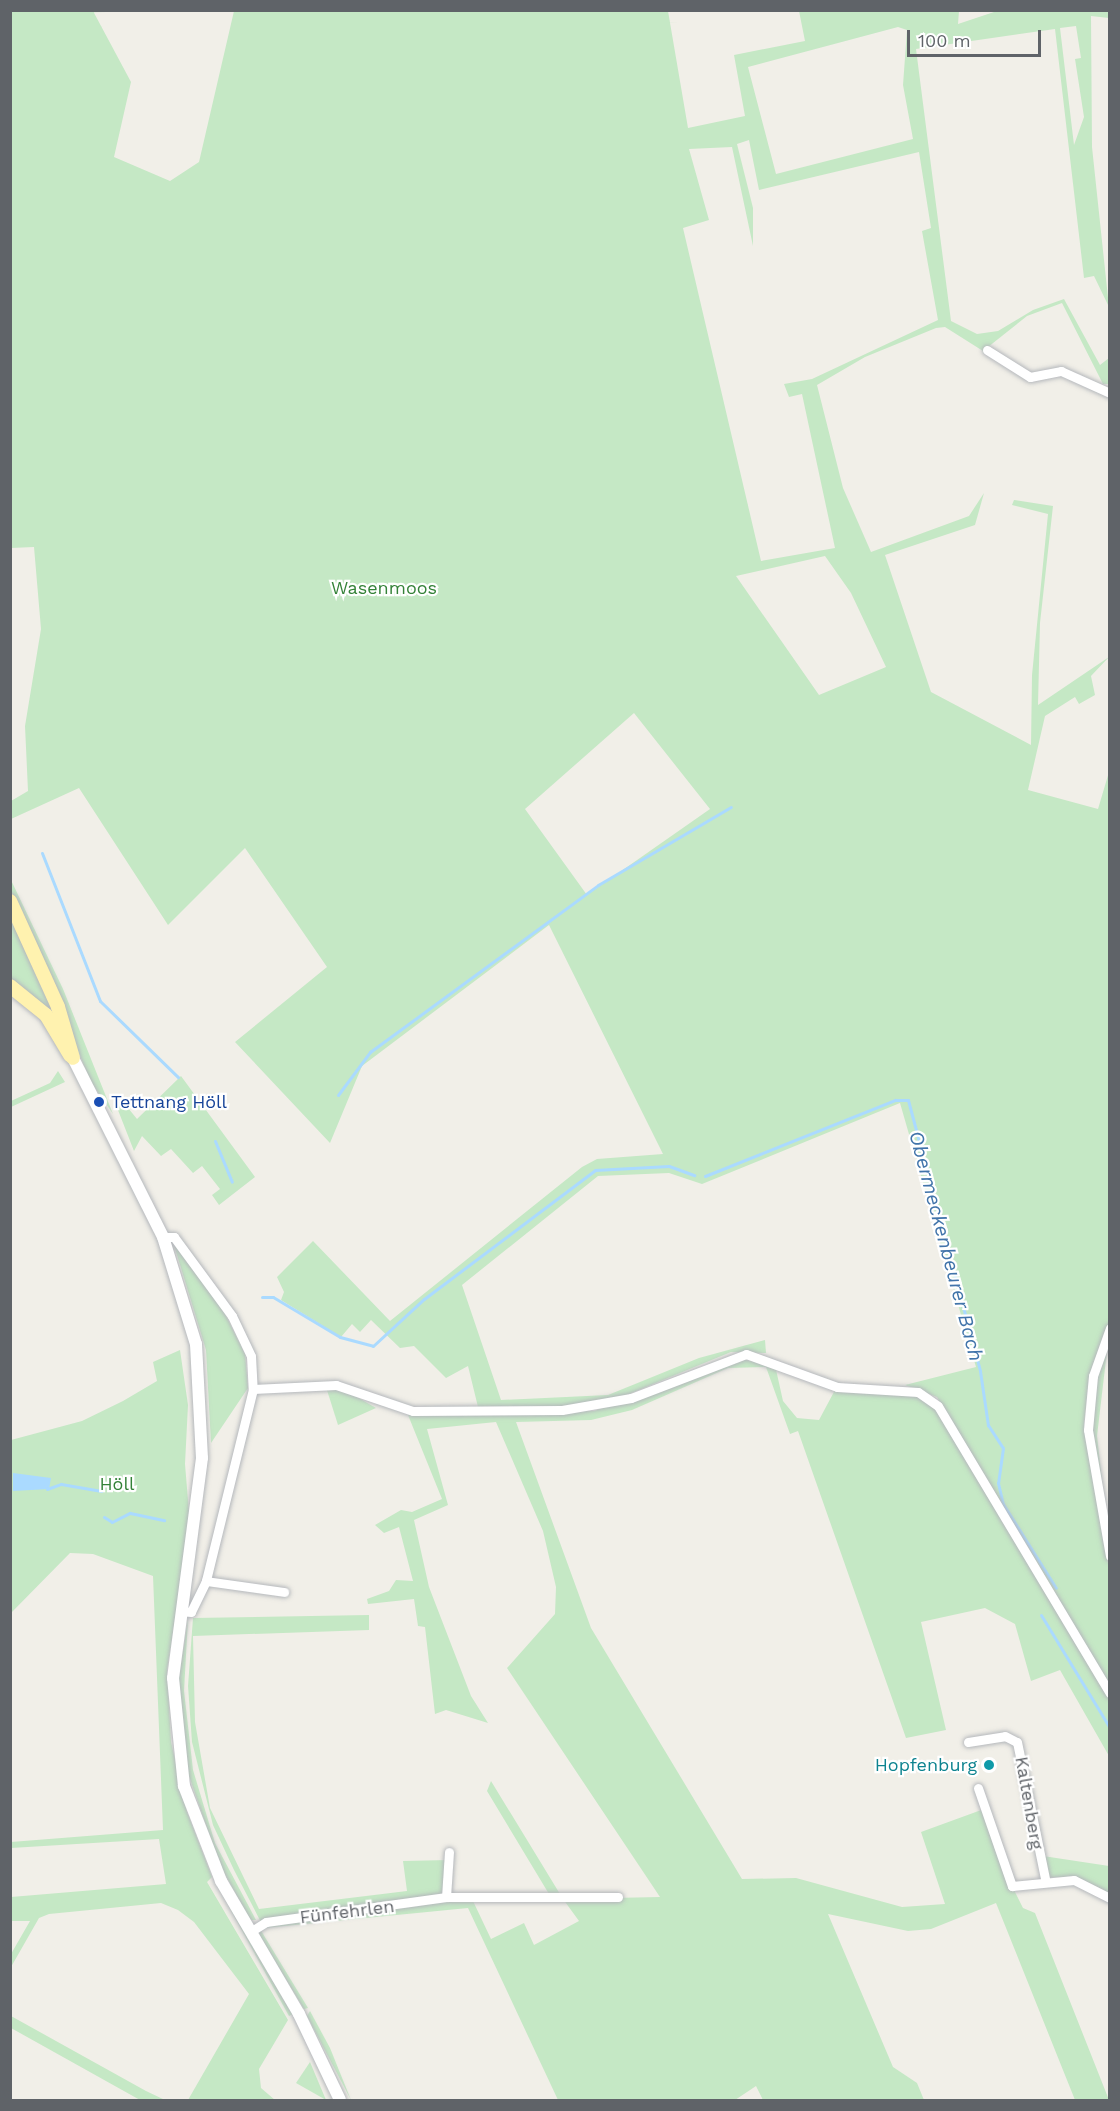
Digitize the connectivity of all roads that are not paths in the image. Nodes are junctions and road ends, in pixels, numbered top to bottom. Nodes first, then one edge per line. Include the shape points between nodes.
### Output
1 (987, 350) dead end
2 (1110, 393) edge
3 (10, 901) edge
4 (10, 986) edge
5 (73, 1058) junction
6 (163, 1237) junction
7 (1110, 1328) edge
8 (253, 1389) junction
9 (1110, 1556) edge
10 (206, 1581) junction
11 (284, 1592) dead end
12 (180, 1611) junction
13 (1110, 1693) edge
14 (968, 1742) dead end
15 (978, 1788) dead end
16 (449, 1852) dead end
17 (1045, 1879) junction
18 (446, 1897) junction
19 (618, 1897) dead end
20 (1110, 1898) edge
21 (250, 1932) junction
22 (340, 2100) edge

1 - 2 street via 1030,377 1061,370
3 - 5 main road via 58,1007
4 - 5 main road via 46,1016
5 - 6 main road
6 - 8 street via 174,1237 232,1316 251,1356
6 - 12 main road via 196,1344 202,1458
7 - 9 street via 1093,1376 1088,1430
8 - 10 street
8 - 13 street via 327,1384 401,1410 598,1406 746,1354 837,1387 918,1392 938,1406
10 - 11 street
10 - 12 street via 191,1612
12 - 21 main road via 173,1703 184,1786 210,1859
14 - 17 street, Kaltenberg via 1005,1736 1017,1743
15 - 17 street via 1012,1886
16 - 18 street
17 - 20 street via 1084,1882
18 - 19 street, Fünfehrlen
18 - 21 street, Fünfehrlen via 266,1923
21 - 22 main road via 308,2031

